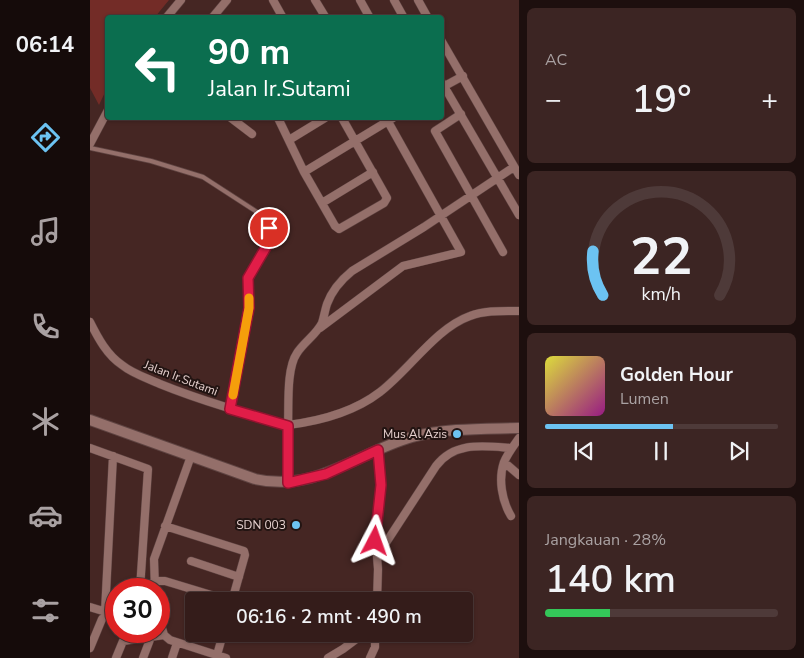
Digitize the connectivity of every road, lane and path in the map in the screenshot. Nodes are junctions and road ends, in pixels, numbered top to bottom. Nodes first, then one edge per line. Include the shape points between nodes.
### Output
1 (181, 0) edge
2 (226, 0) edge
3 (273, 0) edge
4 (316, 0) edge
5 (360, 0) edge
6 (394, 0) edge
7 (418, 0) edge
8 (168, 15) edge
9 (214, 15) edge
10 (281, 15) edge
11 (324, 15) edge
12 (368, 15) edge
13 (402, 15) edge
14 (426, 15) edge
15 (444, 45) edge
16 (463, 76) junction
17 (444, 84) edge
18 (444, 88) edge
19 (461, 114) junction
20 (105, 115) edge
21 (234, 120) edge
22 (279, 120) edge
23 (322, 120) edge
24 (343, 120) edge
25 (387, 120) edge
26 (390, 120) edge
27 (252, 134) dead end
28 (288, 140) junction
29 (355, 140) junction
30 (91, 141) edge
31 (514, 167) junction
32 (304, 172) junction
33 (373, 172) junction
34 (519, 175) edge
35 (498, 178) junction
36 (471, 196) junction
37 (322, 202) junction
38 (519, 215) edge
39 (441, 216) junction
40 (503, 252) dead end
41 (519, 310) edge
42 (90, 322) edge
43 (318, 330) junction
44 (230, 409) junction
45 (90, 420) edge
46 (288, 426) junction
47 (519, 428) edge
48 (519, 438) edge
49 (90, 448) edge
50 (512, 448) junction
51 (378, 450) junction
52 (113, 456) junction
53 (191, 456) junction
54 (504, 462) junction
55 (519, 475) edge
56 (288, 483) junction
57 (511, 516) dead end
58 (165, 526) junction
59 (378, 555) junction
60 (191, 561) dead end
61 (239, 577) junction
62 (141, 578) edge
63 (155, 578) edge
64 (170, 583) edge
65 (201, 592) edge
66 (235, 592) edge
67 (377, 592) edge
68 (90, 607) edge
69 (104, 615) junction
70 (170, 640) edge
71 (221, 642) edge
72 (352, 642) edge
73 (375, 642) edge
74 (122, 643) edge
75 (149, 643) edge
76 (177, 643) junction
77 (90, 648) edge
78 (199, 654) edge
79 (217, 655) junction
80 (116, 658) edge
81 (143, 658) edge
82 (172, 658) edge
83 (226, 658) edge
84 (328, 658) edge
85 (370, 658) edge

1 - 8 street
2 - 9 street
3 - 10 street
4 - 11 street
5 - 12 street
6 - 13 street
7 - 14 street
15 - 16 street
16 - 17 street
16 - 31 street
18 - 19 street
19 - 35 street
19 - 36 street via 435,131
20 - 30 street
21 - 27 street
22 - 28 street
23 - 28 street
24 - 29 street
25 - 29 street
26 - 39 street
28 - 32 street
29 - 32 street
29 - 33 street
30 - 44 lane via 203,177 257,212 266,222 269,242 248,278 249,308
31 - 34 street
31 - 35 street
32 - 37 street
33 - 37 street
33 - 37 street via 386,201 342,228 336,228
35 - 36 street
35 - 38 street
36 - 39 street
36 - 40 street
39 - 43 street via 344,278 330,296
39 - 43 street via 461,252 403,266
41 - 46 street via 468,317 446,331 371,398 329,417
42 - 44 street, Jalan Ir.Sutami via 113,358 131,371
43 - 46 street via 294,357
44 - 46 street, Jalan Ir.Sutami
45 - 53 street
46 - 56 street
47 - 51 street via 426,434
48 - 50 street
49 - 52 street
50 - 54 street
50 - 59 street via 483,446 451,452 436,466
51 - 56 street via 326,474
51 - 59 street via 381,485 375,532
52 - 62 street via 148,469
52 - 69 street
53 - 56 street via 255,479
53 - 58 street
54 - 55 street
54 - 57 street via 502,485
58 - 61 street via 241,549 246,555
58 - 63 street via 154,559
59 - 67 street
60 - 61 street
61 - 66 street
64 - 65 street
68 - 69 street
69 - 77 street
70 - 76 street
71 - 79 street
72 - 84 street
73 - 85 street
74 - 80 street
75 - 81 street
76 - 78 street
76 - 82 street
78 - 79 street
79 - 83 street

